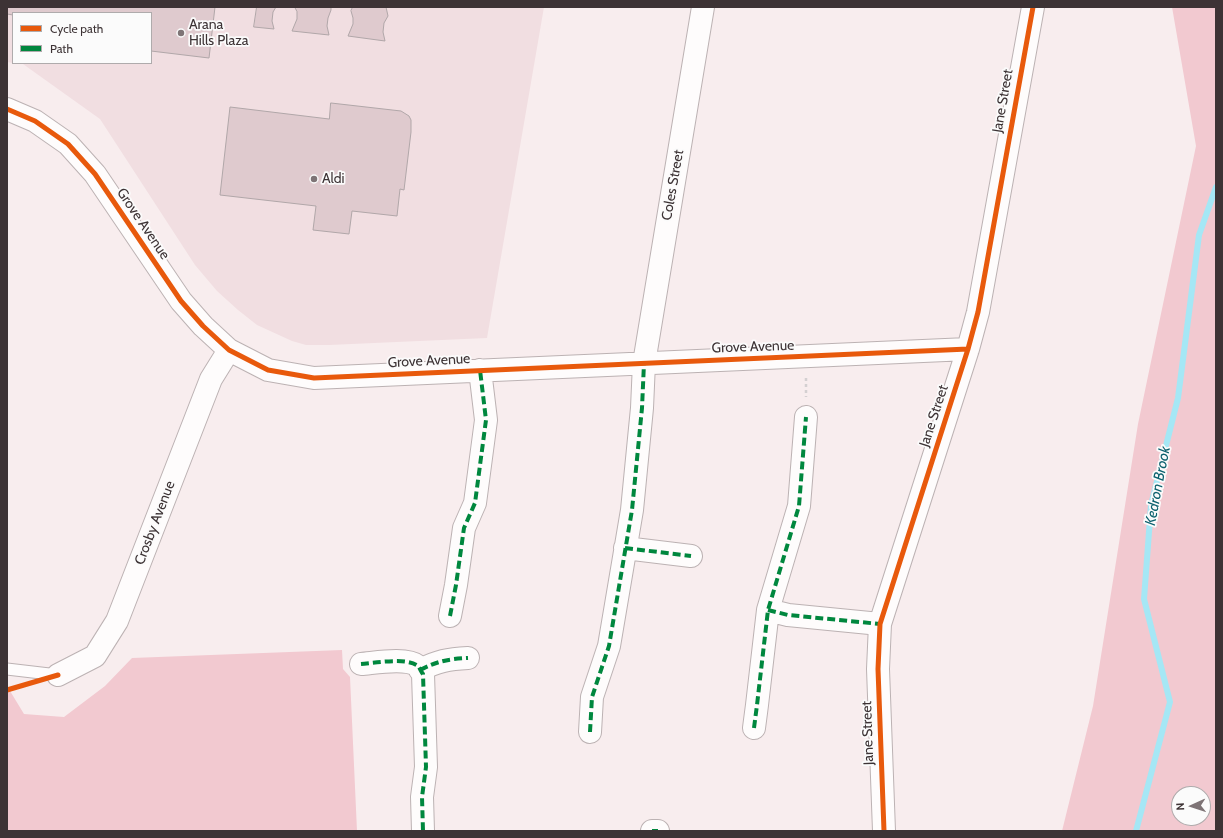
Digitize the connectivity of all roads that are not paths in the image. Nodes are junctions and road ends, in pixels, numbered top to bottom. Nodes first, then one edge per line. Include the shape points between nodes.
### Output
1 (703, 7) edge
2 (1032, 7) edge
3 (7, 109) edge
4 (968, 349) junction
5 (229, 350) junction
6 (644, 363) junction
7 (480, 370) junction
8 (806, 417) road end
9 (625, 548) junction
10 (691, 556) dead end
11 (768, 610) junction
12 (450, 616) dead end
13 (880, 624) junction
14 (468, 658) dead end
15 (361, 664) dead end
16 (7, 669) edge
17 (420, 670) junction
18 (58, 675) joint
19 (754, 728) dead end
20 (590, 732) dead end
21 (423, 831) edge
22 (652, 831) edge
23 (658, 831) edge
24 (884, 831) edge

1 - 6 street, Coles Street
2 - 4 street, Jane Street via 978,312
3 - 5 street, Grove Avenue via 34,121 68,144 95,174 181,301
4 - 6 street, Grove Avenue
4 - 13 street, Jane Street
5 - 7 street, Grove Avenue via 268,370 314,378
5 - 18 street, Crosby Avenue via 211,379 117,621 95,656
6 - 7 street, Grove Avenue
6 - 9 street, Coles Street via 632,510
7 - 12 street via 486,420 475,503 464,528
8 - 11 street via 800,506
9 - 10 street
9 - 20 street, Coles Street via 609,646 592,697
11 - 13 street via 788,615
11 - 19 street
13 - 24 street, Jane Street via 878,669
14 - 17 street via 446,659
15 - 17 street via 402,661 418,666
16 - 18 lane
17 - 21 street via 423,674 426,767 422,797
22 - 23 street

